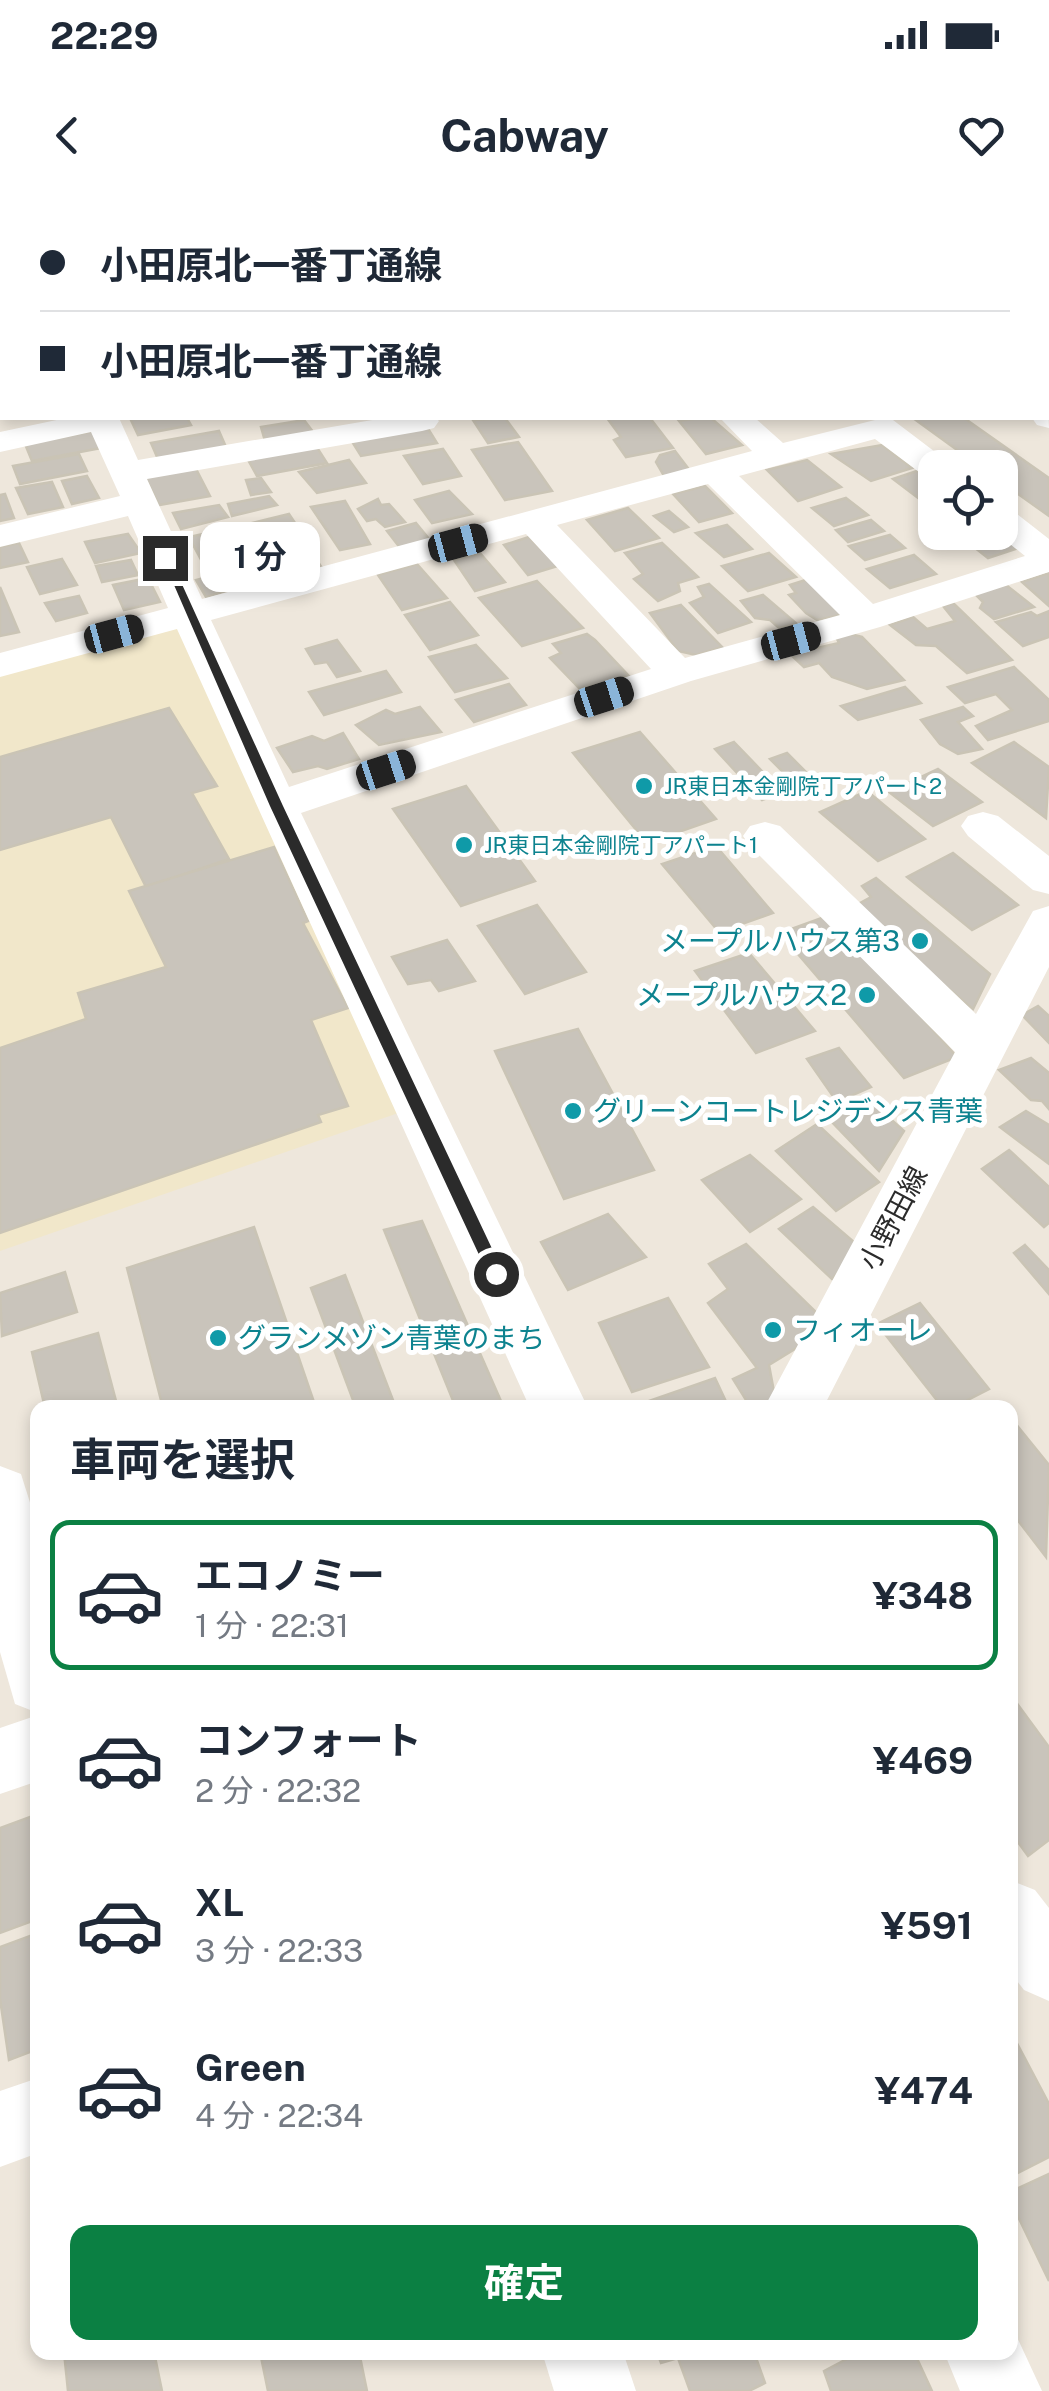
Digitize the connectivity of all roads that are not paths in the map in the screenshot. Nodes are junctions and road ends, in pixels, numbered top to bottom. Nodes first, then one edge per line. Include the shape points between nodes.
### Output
1 (95, 420) edge
2 (104, 420) edge
3 (738, 420) edge
4 (422, 421) dead end
5 (2, 442) dead end
6 (918, 455) edge
7 (776, 456) junction
8 (716, 474) junction
9 (134, 487) junction
10 (535, 523) junction
11 (1018, 533) edge
12 (0, 536) edge
13 (1049, 558) edge
14 (190, 613) junction
15 (866, 620) junction
16 (0, 665) edge
17 (677, 673) junction
18 (276, 806) junction
19 (983, 826) dead end
20 (765, 836) dead end
21 (1049, 878) edge
22 (1049, 924) edge
23 (982, 1049) junction
24 (555, 1400) edge
25 (797, 1400) edge
26 (0, 1492) edge
27 (30, 1642) edge
28 (30, 1751) edge
29 (0, 1760) edge
30 (1018, 1925) edge
31 (1049, 1965) edge
32 (30, 2118) edge
33 (0, 2129) edge
34 (585, 2360) edge
35 (987, 2360) edge
36 (595, 2391) edge
37 (1001, 2391) edge

1 - 5 street
2 - 9 street
3 - 7 street
4 - 9 street
6 - 7 street via 882,427
7 - 8 street
8 - 10 street
8 - 15 street
9 - 12 street
9 - 14 street
10 - 14 street
10 - 17 street
11 - 13 street
13 - 15 street
14 - 16 street
14 - 18 street
15 - 17 street
17 - 18 street
18 - 24 street
19 - 21 street
20 - 23 street
22 - 23 street, 小野田線
23 - 25 street, 小野田線
26 - 27 street
28 - 29 street
30 - 31 street
32 - 33 street
34 - 36 street
35 - 37 street

